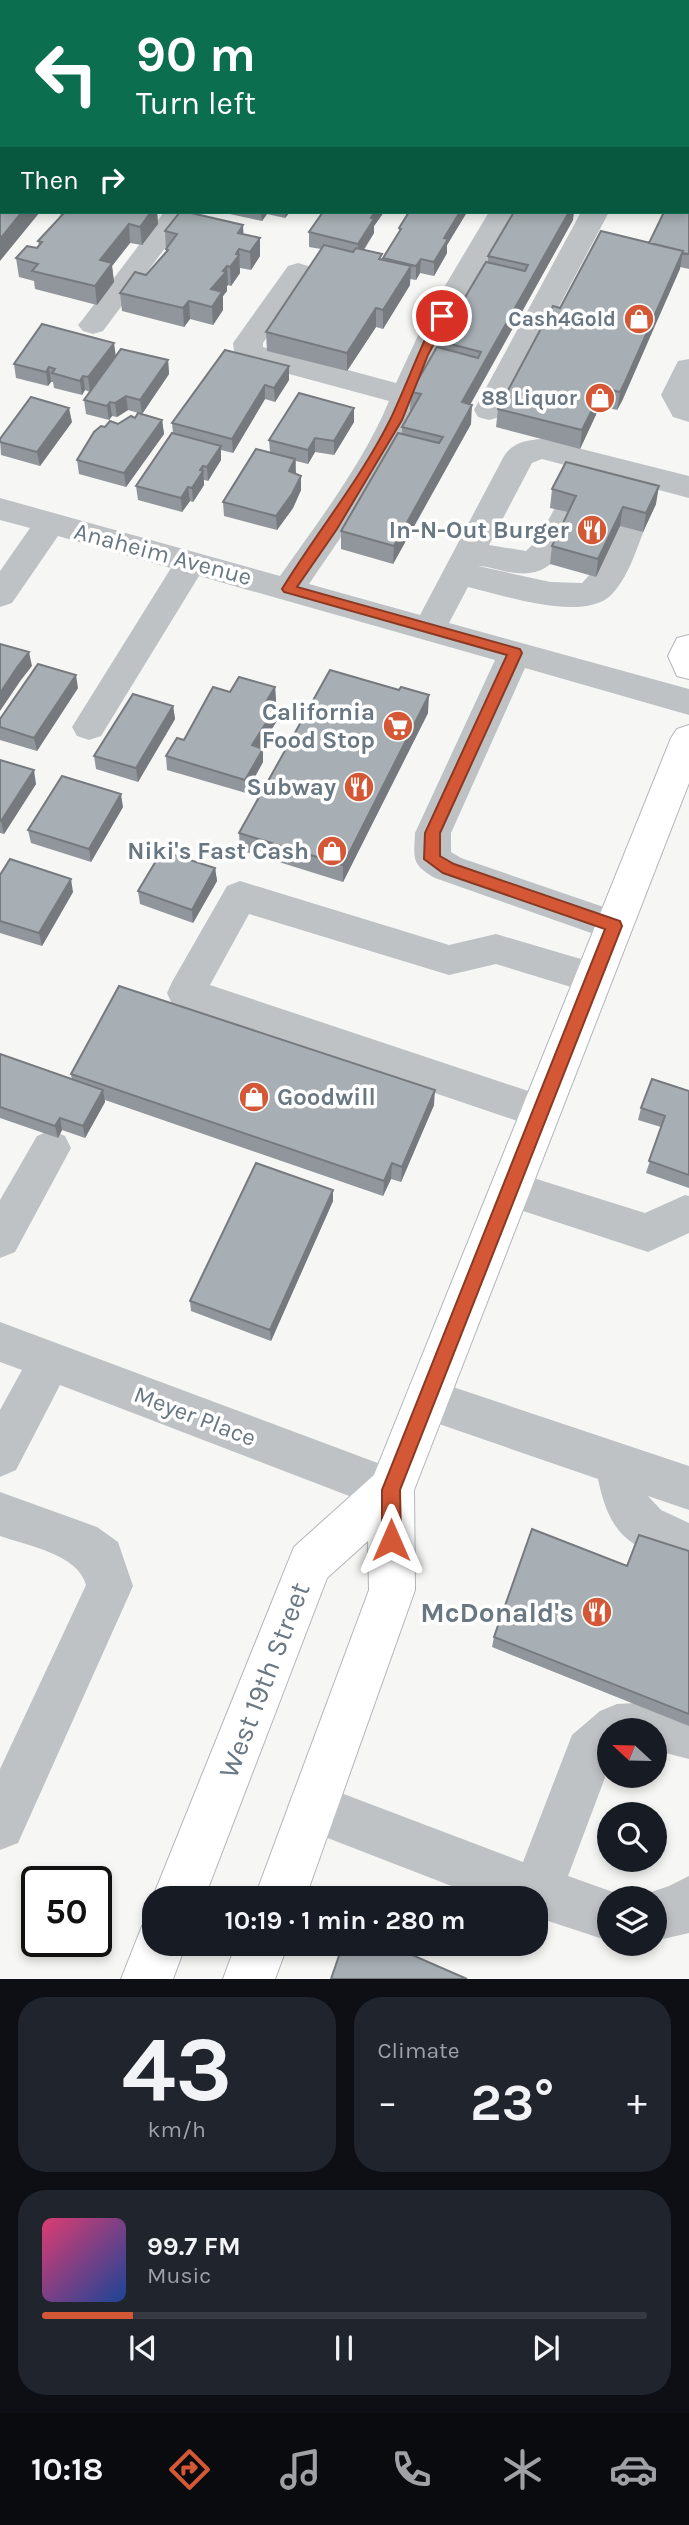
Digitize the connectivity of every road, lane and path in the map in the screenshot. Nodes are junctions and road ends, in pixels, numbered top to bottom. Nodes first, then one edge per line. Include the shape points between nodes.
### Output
1 (176, 214) edge
2 (502, 214) edge
3 (594, 214) edge
4 (298, 272) dead end
5 (93, 325) dead end
6 (689, 368) edge
7 (407, 396) junction
8 (489, 410) dead end
9 (689, 412) edge
10 (580, 486) junction
11 (689, 487) edge
12 (641, 502) junction
13 (0, 509) edge
14 (51, 523) junction
15 (191, 562) junction
16 (464, 562) junction
17 (288, 589) junction
18 (0, 594) edge
19 (429, 629) junction
20 (689, 647) edge
21 (515, 653) junction
22 (689, 667) edge
23 (689, 702) edge
24 (89, 727) dead end
25 (689, 738) edge
26 (614, 926) junction
27 (594, 978) junction
28 (541, 1112) junction
29 (51, 1148) edge
30 (511, 1189) junction
31 (689, 1215) edge
32 (0, 1238) edge
33 (0, 1342) edge
34 (50, 1361) junction
35 (426, 1399) junction
36 (0, 1455) edge
37 (618, 1464) junction
38 (689, 1488) edge
39 (391, 1490) junction
40 (0, 1514) edge
41 (689, 1546) edge
42 (667, 1730) edge
43 (689, 1735) edge
44 (597, 1745) edge
45 (312, 1807) junction
46 (0, 1825) edge
47 (183, 1886) edge
48 (284, 1886) edge
49 (521, 1886) edge
50 (539, 1886) edge
51 (548, 1896) edge
52 (689, 1902) edge
53 (597, 1911) edge
54 (667, 1912) edge
55 (155, 1956) edge
56 (258, 1956) edge
57 (146, 1979) edge
58 (249, 1979) edge

1 - 5 street
2 - 7 street via 442,316
3 - 8 street
4 - 7 street via 248,343 249,351
6 - 9 street via 676,395
7 - 17 street via 332,526
10 - 12 street
10 - 16 street via 549,552 534,562
10 - 16 street via 542,449 520,456
11 - 12 street
12 - 16 street via 607,574 590,593 553,594
13 - 14 street, Anaheim Avenue
14 - 15 street, Anaheim Avenue
14 - 18 street
15 - 17 street, Anaheim Avenue
15 - 24 street
16 - 19 street
17 - 19 street, Anaheim Avenue
19 - 21 street, Anaheim Avenue
20 - 22 main road via 685,656
21 - 23 street, Anaheim Avenue
21 - 26 street via 433,833 432,859
25 - 26 main road, West 19th Street
26 - 27 main road, West 19th Street
27 - 28 main road, West 19th Street
27 - 28 street via 496,949 449,960 240,895 186,993
28 - 30 main road, West 19th Street
29 - 32 street
30 - 31 street via 649,1233
30 - 35 main road, West 19th Street
33 - 34 street, Meyer Place
34 - 36 street
34 - 39 street, Meyer Place
35 - 37 street
35 - 39 main road, West 19th Street
37 - 38 street
37 - 41 street via 626,1507 647,1530
39 - 45 main road, West 19th Street via 391,1590
39 - 47 main road, West 19th Street via 310,1563
40 - 46 street via 81,1543 102,1558 110,1586
42 - 43 street
44 - 50 street via 589,1752
45 - 48 main road, West 19th Street
45 - 49 street
51 - 53 street
52 - 54 street via 685,1909
55 - 57 main road
56 - 58 main road

